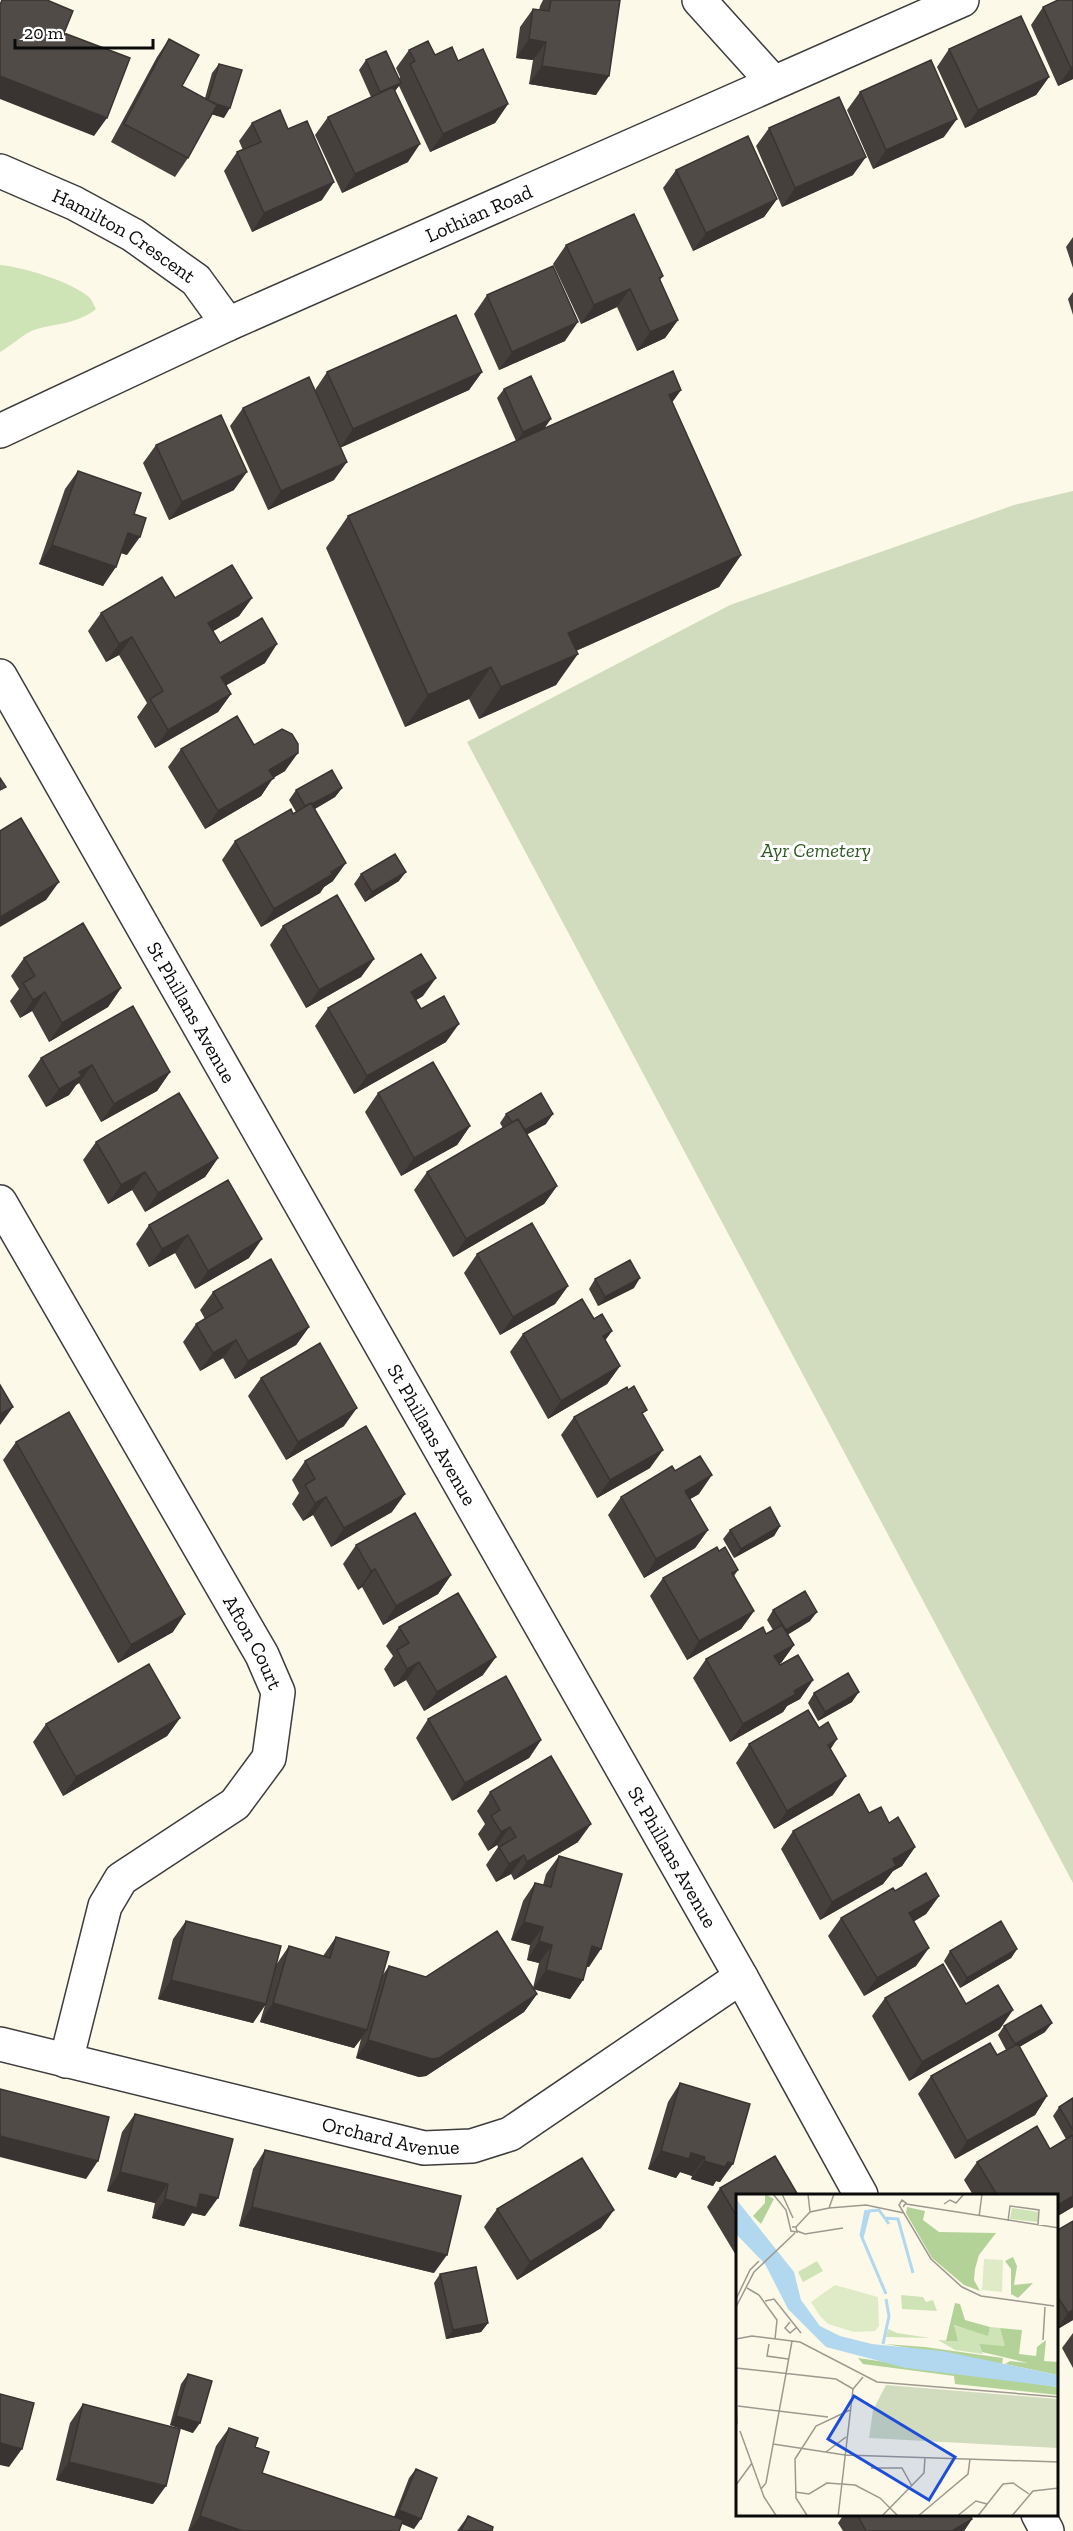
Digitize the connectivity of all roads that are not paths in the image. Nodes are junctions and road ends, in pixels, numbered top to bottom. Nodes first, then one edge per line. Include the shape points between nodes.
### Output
1 (699, 0) edge
2 (962, 0) edge
3 (772, 82) junction
4 (0, 171) edge
5 (228, 324) junction
6 (0, 431) edge
7 (0, 676) edge
8 (0, 1202) edge
9 (741, 1977) junction
10 (0, 2044) edge
11 (66, 2061) junction
12 (860, 2194) edge
13 (1039, 2516) edge
14 (1047, 2531) edge

1 - 3 street
2 - 3 street, Lothian Road
3 - 5 street, Lothian Road
4 - 5 street, Hamilton Crescent via 74,202 133,235 196,280
5 - 6 street, Lothian Road
7 - 9 street, St Phillans Avenue
8 - 11 street, Afton Court via 262,1655 278,1692 269,1758 236,1804 121,1879 105,1906
9 - 11 street, Orchard Avenue via 510,2134 472,2146 424,2148
9 - 12 street, St Phillans Avenue
10 - 11 street, Orchard Avenue
13 - 14 street

